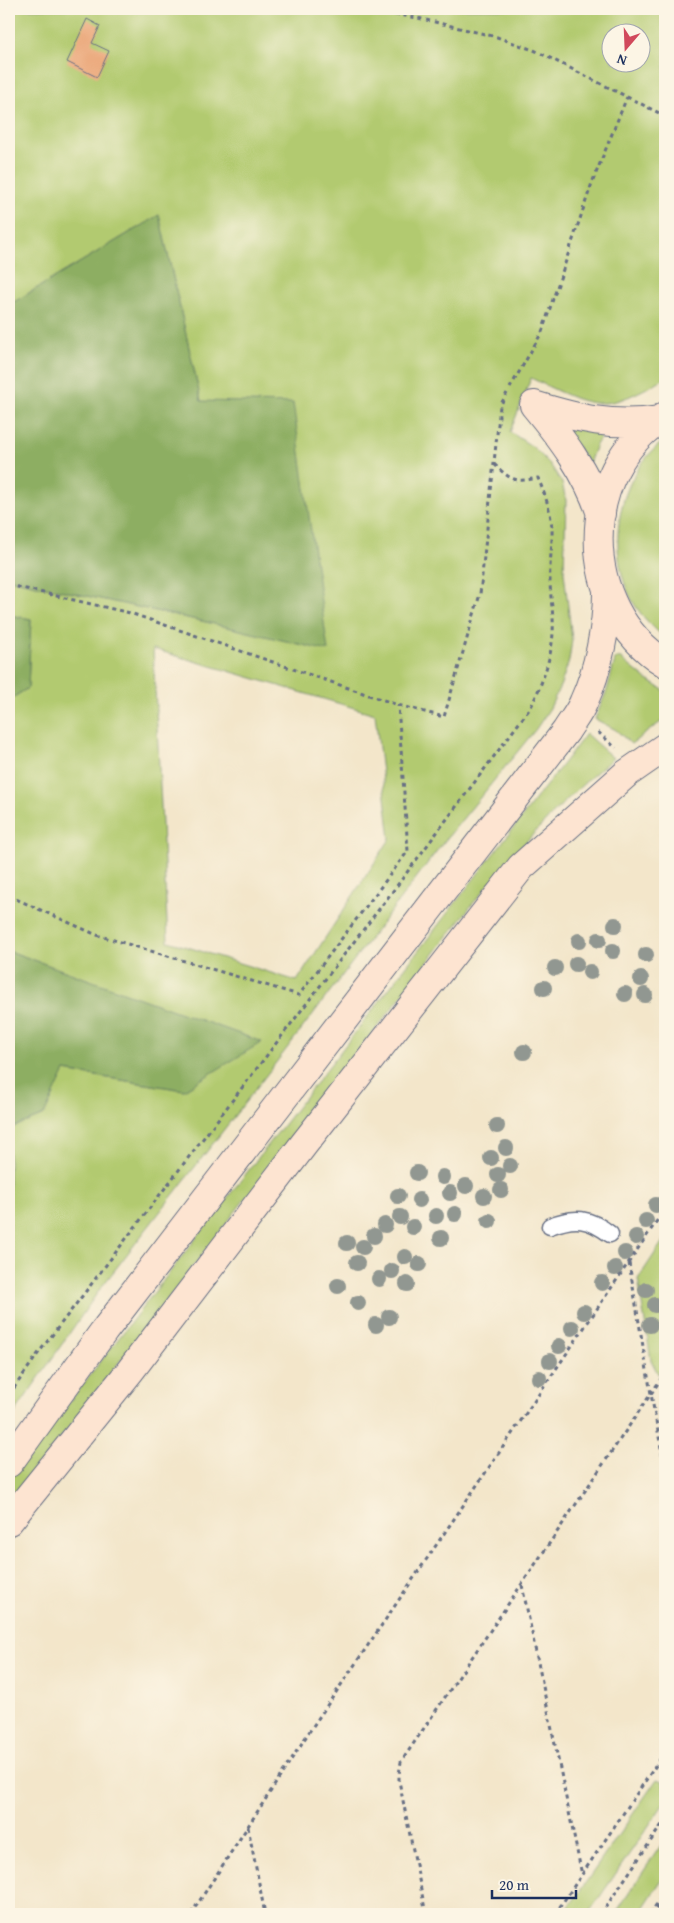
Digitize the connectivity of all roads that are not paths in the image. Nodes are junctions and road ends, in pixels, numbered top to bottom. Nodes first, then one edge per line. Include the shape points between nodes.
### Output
1 (662, 418) edge
2 (601, 514) junction
3 (607, 592) junction
4 (665, 663) edge
5 (665, 747) edge
6 (550, 1226) dead end
7 (610, 1234) dead end
8 (9, 1463) edge
9 (9, 1521) edge

1 - 2 street via 636,438 622,457
1 - 2 street via 613,423 577,419 534,405 585,475
2 - 3 street via 598,546
3 - 4 street via 630,632
3 - 8 street via 606,617 591,681 584,702 566,731 104,1331
5 - 9 street via 626,774 521,867 130,1371
6 - 7 lane via 563,1220 577,1219 589,1221

